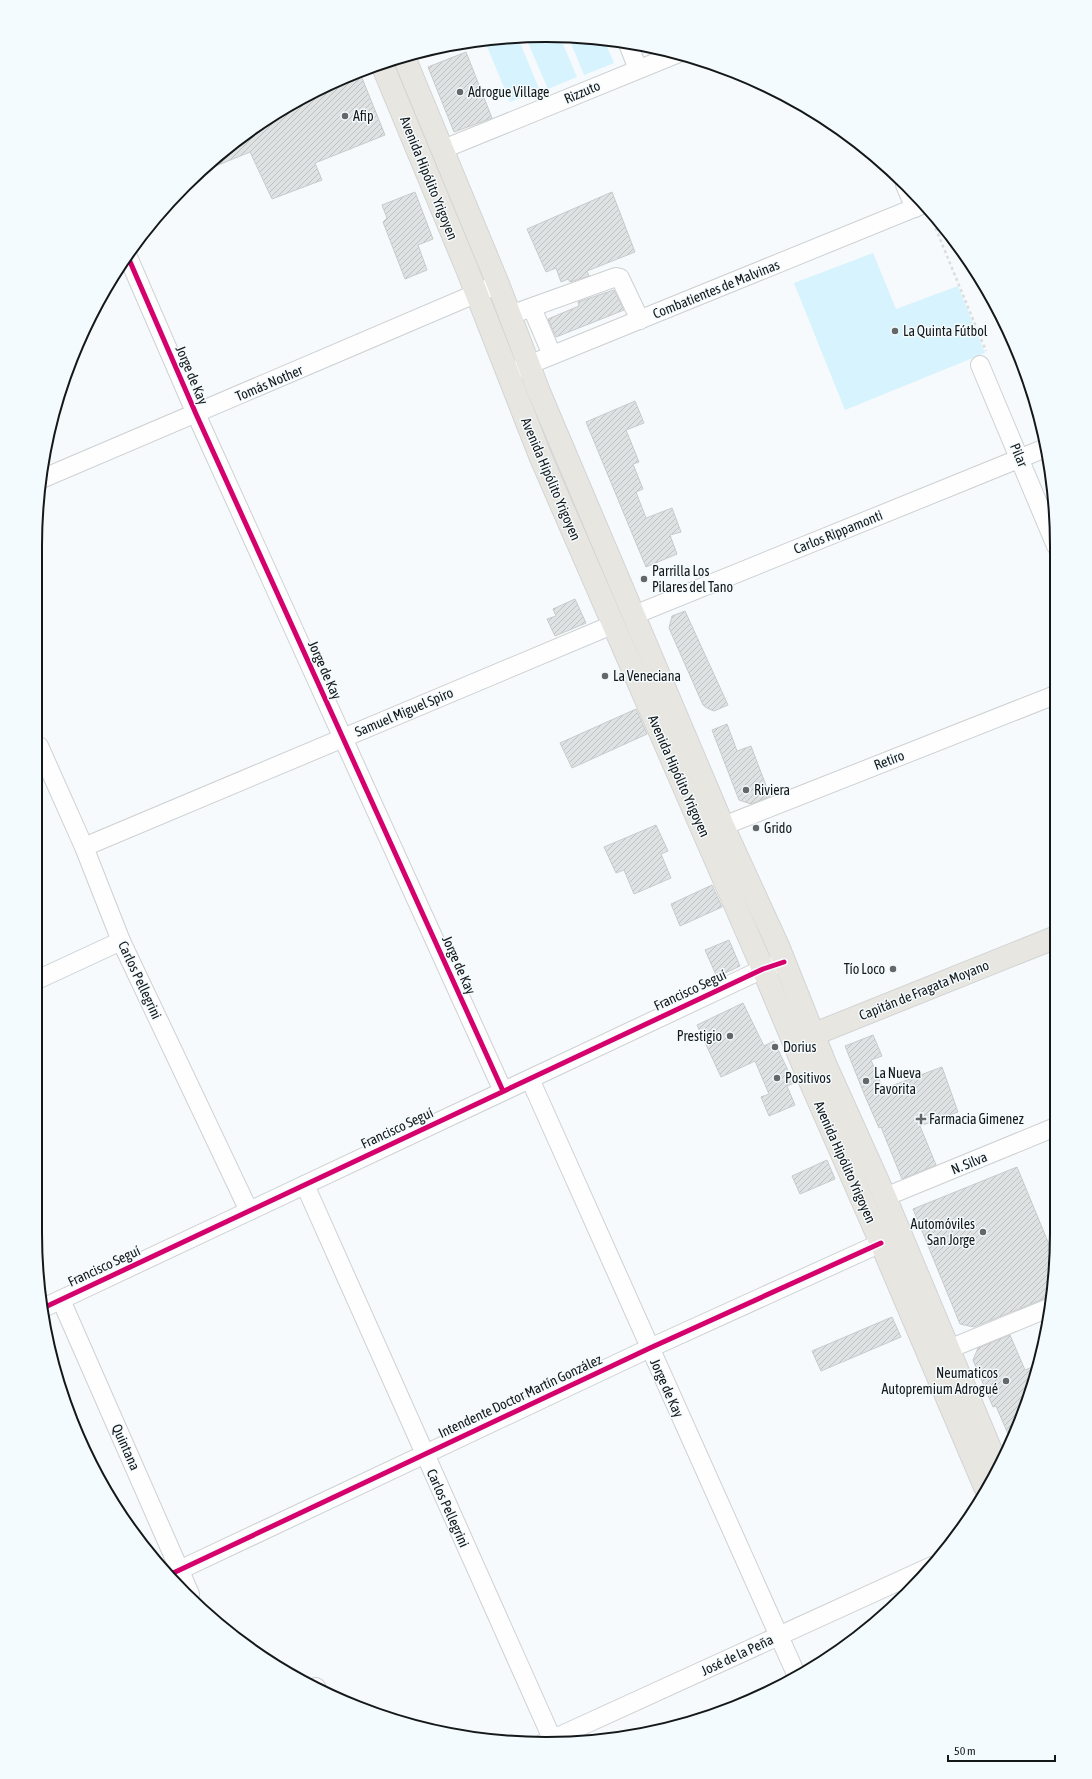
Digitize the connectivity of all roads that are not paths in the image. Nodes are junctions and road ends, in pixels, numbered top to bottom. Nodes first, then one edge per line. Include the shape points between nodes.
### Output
1 (630, 49) edge
2 (668, 57) edge
3 (406, 62) edge
4 (638, 68) junction
5 (384, 69) edge
6 (441, 150) junction
7 (920, 209) edge
8 (130, 262) edge
9 (498, 284) junction
10 (476, 294) junction
11 (532, 308) junction
12 (510, 315) junction
13 (640, 320) junction
14 (552, 355) junction
15 (530, 365) junction
16 (980, 365) road end
17 (508, 374) junction
18 (196, 414) junction
19 (1040, 450) edge
20 (1020, 458) junction
21 (47, 477) edge
22 (1050, 530) edge
23 (634, 616) junction
24 (612, 624) junction
25 (1050, 697) edge
26 (342, 738) junction
27 (42, 753) edge
28 (723, 826) junction
29 (84, 847) junction
30 (121, 940) junction
31 (1050, 940) edge
32 (784, 962) junction
33 (763, 970) junction
34 (42, 978) edge
35 (814, 1034) junction
36 (794, 1043) junction
37 (530, 1079) junction
38 (503, 1092) junction
39 (1050, 1129) edge
40 (305, 1185) junction
41 (885, 1197) junction
42 (249, 1211) junction
43 (881, 1243) junction
44 (61, 1300) junction
45 (47, 1306) edge
46 (1044, 1310) edge
47 (650, 1348) junction
48 (949, 1349) junction
49 (424, 1454) junction
50 (996, 1460) edge
51 (983, 1484) edge
52 (175, 1572) edge
53 (918, 1572) edge
54 (779, 1636) junction
55 (795, 1671) edge
56 (548, 1737) edge
57 (562, 1737) edge

1 - 4 street
2 - 4 street, Rizzuto
3 - 6 main road, Avenida Hipólito Yrigoyen
4 - 6 street, Rizzuto
5 - 10 main road, Avenida Hipólito Yrigoyen
6 - 9 main road, Avenida Hipólito Yrigoyen
7 - 13 street, Combatientes de Malvinas
8 - 18 street, Jorge de Kay
9 - 10 street, Tomás Nother
9 - 12 main road, Avenida Hipólito Yrigoyen
10 - 17 main road, Avenida Hipólito Yrigoyen
10 - 18 street, Tomás Nother
11 - 12 street
11 - 13 street via 616,277 620,278
11 - 14 street
12 - 15 main road, Avenida Hipólito Yrigoyen
13 - 14 street, Combatientes de Malvinas
14 - 15 street, Combatientes de Malvinas
15 - 17 street, Combatientes de Malvinas
15 - 23 main road, Avenida Hipólito Yrigoyen
16 - 20 street, Pilar
17 - 24 main road, Avenida Hipólito Yrigoyen
18 - 21 street, Tomás Nother
18 - 26 street, Jorge de Kay
19 - 20 street, Carlos Rippamonti
20 - 22 street, Pilar
20 - 23 street, Carlos Rippamonti
23 - 28 main road, Avenida Hipólito Yrigoyen
24 - 26 street, Samuel Miguel Spiro
24 - 33 main road, Avenida Hipólito Yrigoyen
25 - 28 street, Retiro
26 - 29 street, Samuel Miguel Spiro
26 - 38 street, Jorge de Kay
27 - 29 street, Carlos Pellegrini
28 - 32 main road, Avenida Hipólito Yrigoyen
29 - 30 street, Carlos Pellegrini
30 - 34 street
30 - 42 street, Carlos Pellegrini
31 - 35 main road, Capitán de Fragata Moyano
32 - 33 street
32 - 35 main road, Avenida Hipólito Yrigoyen
33 - 36 main road, Avenida Hipólito Yrigoyen
33 - 37 street, Francisco Seguí
35 - 36 main road, Capitán de Fragata Moyano
35 - 41 main road, Avenida Hipólito Yrigoyen
36 - 43 main road, Avenida Hipólito Yrigoyen
37 - 38 street, Francisco Seguí
37 - 47 street, Jorge de Kay
38 - 40 street, Francisco Seguí
39 - 41 street, N. Silva
40 - 42 street, Francisco Seguí
40 - 49 street, Carlos Pellegrini
41 - 48 main road, Avenida Hipólito Yrigoyen
42 - 44 street, Francisco Seguí
43 - 47 street, Intendente Doctor Martín González
43 - 51 main road, Avenida Hipólito Yrigoyen
44 - 45 street, Francisco Seguí
44 - 52 street, Quintana
46 - 48 street
47 - 49 street, Intendente Doctor Martín González
47 - 54 street, Jorge de Kay
48 - 50 main road, Avenida Hipólito Yrigoyen
49 - 52 street, Intendente Doctor Martín González
49 - 56 street, Carlos Pellegrini
53 - 54 street, José de la Peña
54 - 55 street, Jorge de Kay
54 - 57 street, José de la Peña

